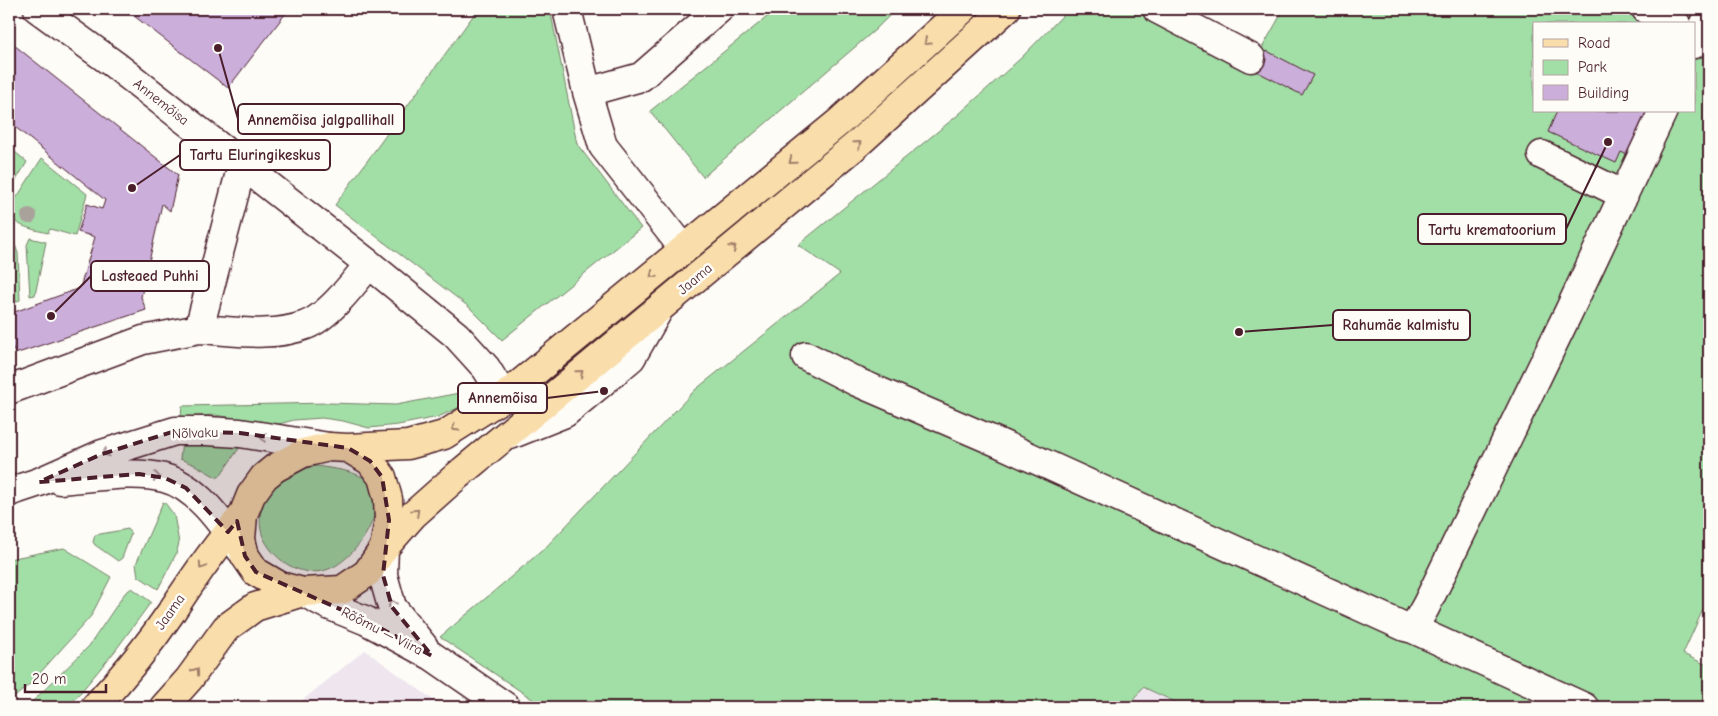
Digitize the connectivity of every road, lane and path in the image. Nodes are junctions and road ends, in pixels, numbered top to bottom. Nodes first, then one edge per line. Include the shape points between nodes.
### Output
1 (38, 9) edge
2 (567, 9) edge
3 (719, 9) edge
4 (963, 9) edge
5 (1006, 9) edge
6 (1157, 9) edge
7 (1646, 9) edge
8 (1676, 22) edge
9 (1252, 58) dead end
10 (587, 92) junction
11 (1663, 112) edge
12 (1542, 155) dead end
13 (242, 165) junction
14 (1624, 195) junction
15 (684, 249) junction
16 (369, 264) junction
17 (200, 329) junction
18 (806, 356) dead end
19 (9, 390) edge
20 (504, 397) junction
21 (338, 448) junction
22 (39, 482) junction
23 (9, 492) edge
24 (235, 523) junction
25 (384, 548) junction
26 (303, 592) junction
27 (1413, 629) junction
28 (432, 656) junction
29 (95, 707) edge
30 (164, 707) edge
31 (506, 707) edge
32 (1584, 707) edge

1 - 13 street, Annemõisa
2 - 10 street
3 - 10 street via 641,78
4 -> 15 main road via 838,122
25 -> 5 main road, Jaama via 413,515 501,438 854,147
6 - 9 street
7 - 8 street
10 - 15 street via 603,146
11 - 14 street
12 - 14 street
13 - 16 street, Annemõisa
13 - 17 street
14 - 27 street
15 -> 20 main road
16 - 17 street via 332,307 307,325 278,332
16 - 20 street, Annemõisa via 456,335 486,368
17 - 19 street via 143,340
18 - 27 street via 857,382
20 -> 21 main road via 444,435 408,445
21 -> 22 street, Nõlvaku via 240,433 175,431 102,454
21 - 24 main road via 303,454 275,468 264,477
21 - 25 main road via 370,460 382,477 389,520
22 - 23 street, Nõlvaku
22 -> 24 street, Nõlvaku via 139,474 165,478 186,488 213,512
24 - 26 main road via 245,556 256,572 280,586
24 -> 29 main road, Jaama via 121,679
25 - 26 main road via 367,573 342,590
28 -> 25 street, Rõõmu — Viira via 392,607 383,575
26 - 28 street, Rõõmu — Viira
30 -> 26 main road via 226,628 254,607
27 - 32 street
28 - 31 street

